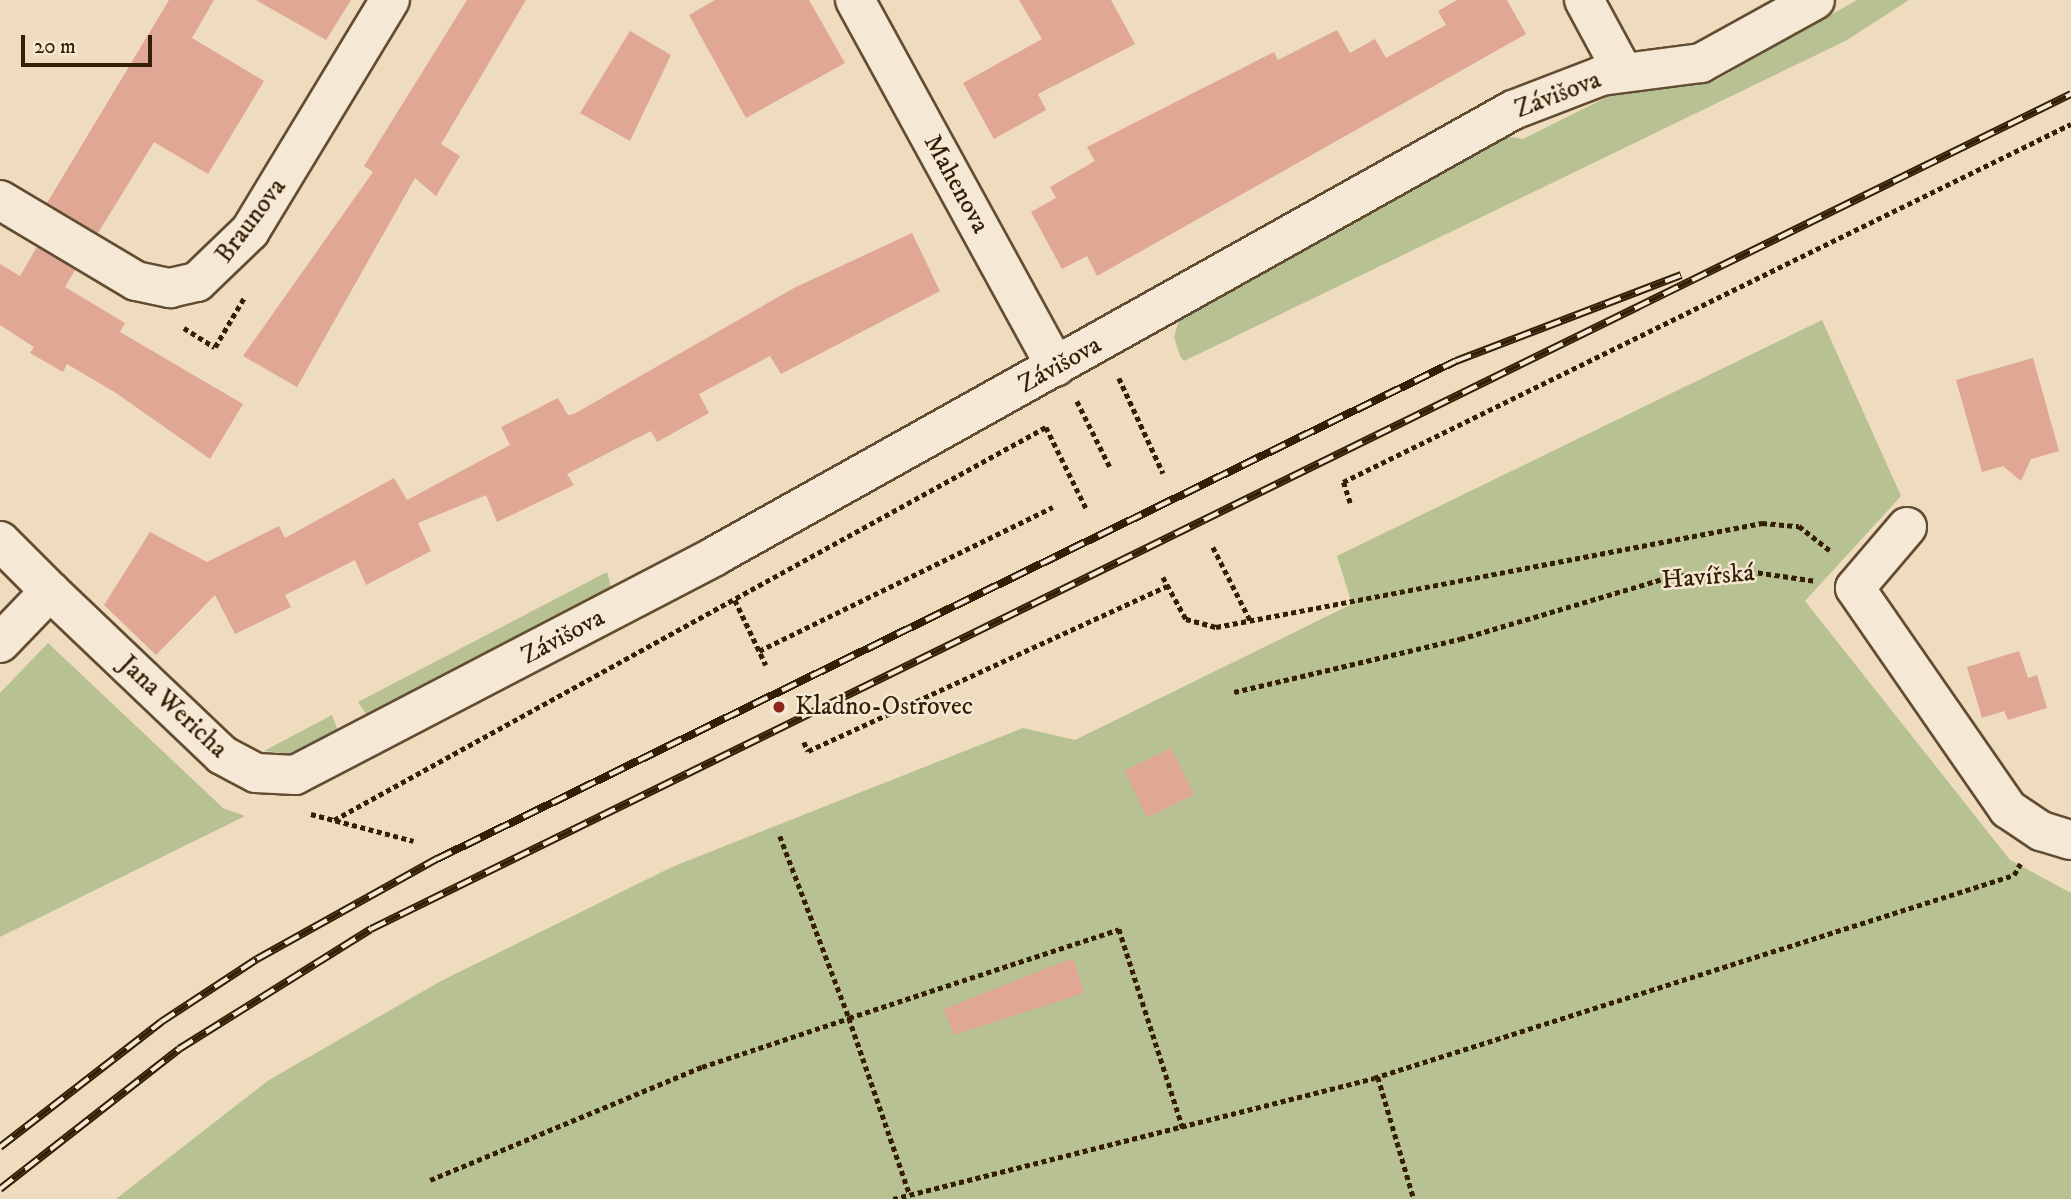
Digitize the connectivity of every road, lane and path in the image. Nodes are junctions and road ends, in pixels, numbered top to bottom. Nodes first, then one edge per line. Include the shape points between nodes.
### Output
1 (390, 0) edge
2 (855, 0) edge
3 (1584, 0) edge
4 (1815, 0) edge
5 (1623, 72) junction
6 (2071, 124) edge
7 (0, 200) edge
8 (1114, 369) dead end
9 (1063, 378) junction
10 (1041, 416) dead end
11 (1046, 427) junction
12 (1111, 470) dead end
13 (1163, 473) dead end
14 (1350, 503) dead end
15 (1054, 507) dead end
16 (1087, 510) dead end
17 (1907, 527) dead end
18 (0, 541) edge
19 (1213, 547) dead end
20 (1834, 554) dead end
21 (1163, 577) dead end
22 (1167, 586) junction
23 (1855, 588) junction
24 (50, 591) junction
25 (1250, 620) junction
26 (0, 643) edge
27 (759, 651) dead end
28 (1234, 692) dead end
29 (804, 743) dead end
30 (316, 767) joint
31 (334, 820) dead end
32 (2056, 835) edge
33 (780, 836) dead end
34 (849, 1018) junction
35 (1378, 1077) junction
36 (1183, 1128) junction
37 (430, 1180) dead end
38 (911, 1195) junction
39 (893, 1199) edge
40 (1414, 1199) edge

1 - 7 street, Braunova via 250,231 197,282 170,288 136,281
2 - 9 street, Mahenova
3 - 5 street
4 - 5 street, Závišova via 1701,63
5 - 9 street, Závišova via 1513,110
6 - 14 path via 1343,482
8 - 13 path
9 - 12 path
9 - 30 street, Závišova
10 - 11 path
11 - 16 path
11 - 31 path
15 - 27 path
17 - 23 street
18 - 24 street, Jana Wericha
19 - 25 path
20 - 25 path, Havířská via 1799,526 1762,523
21 - 22 path, Havířská
22 - 25 path, Havířská via 1181,613 1196,624
22 - 29 path via 808,751
23 - 28 path, Havířská via 1741,570 1673,576 1460,639
23 - 32 street via 1995,793
24 - 26 street
24 - 30 street, Jana Wericha via 238,766 275,777
32 - 35 path via 2014,875
33 - 34 path
34 - 36 path via 1119,929
34 - 37 path via 702,1067
34 - 38 path
35 - 36 path
35 - 40 path
36 - 38 path
38 - 39 path

